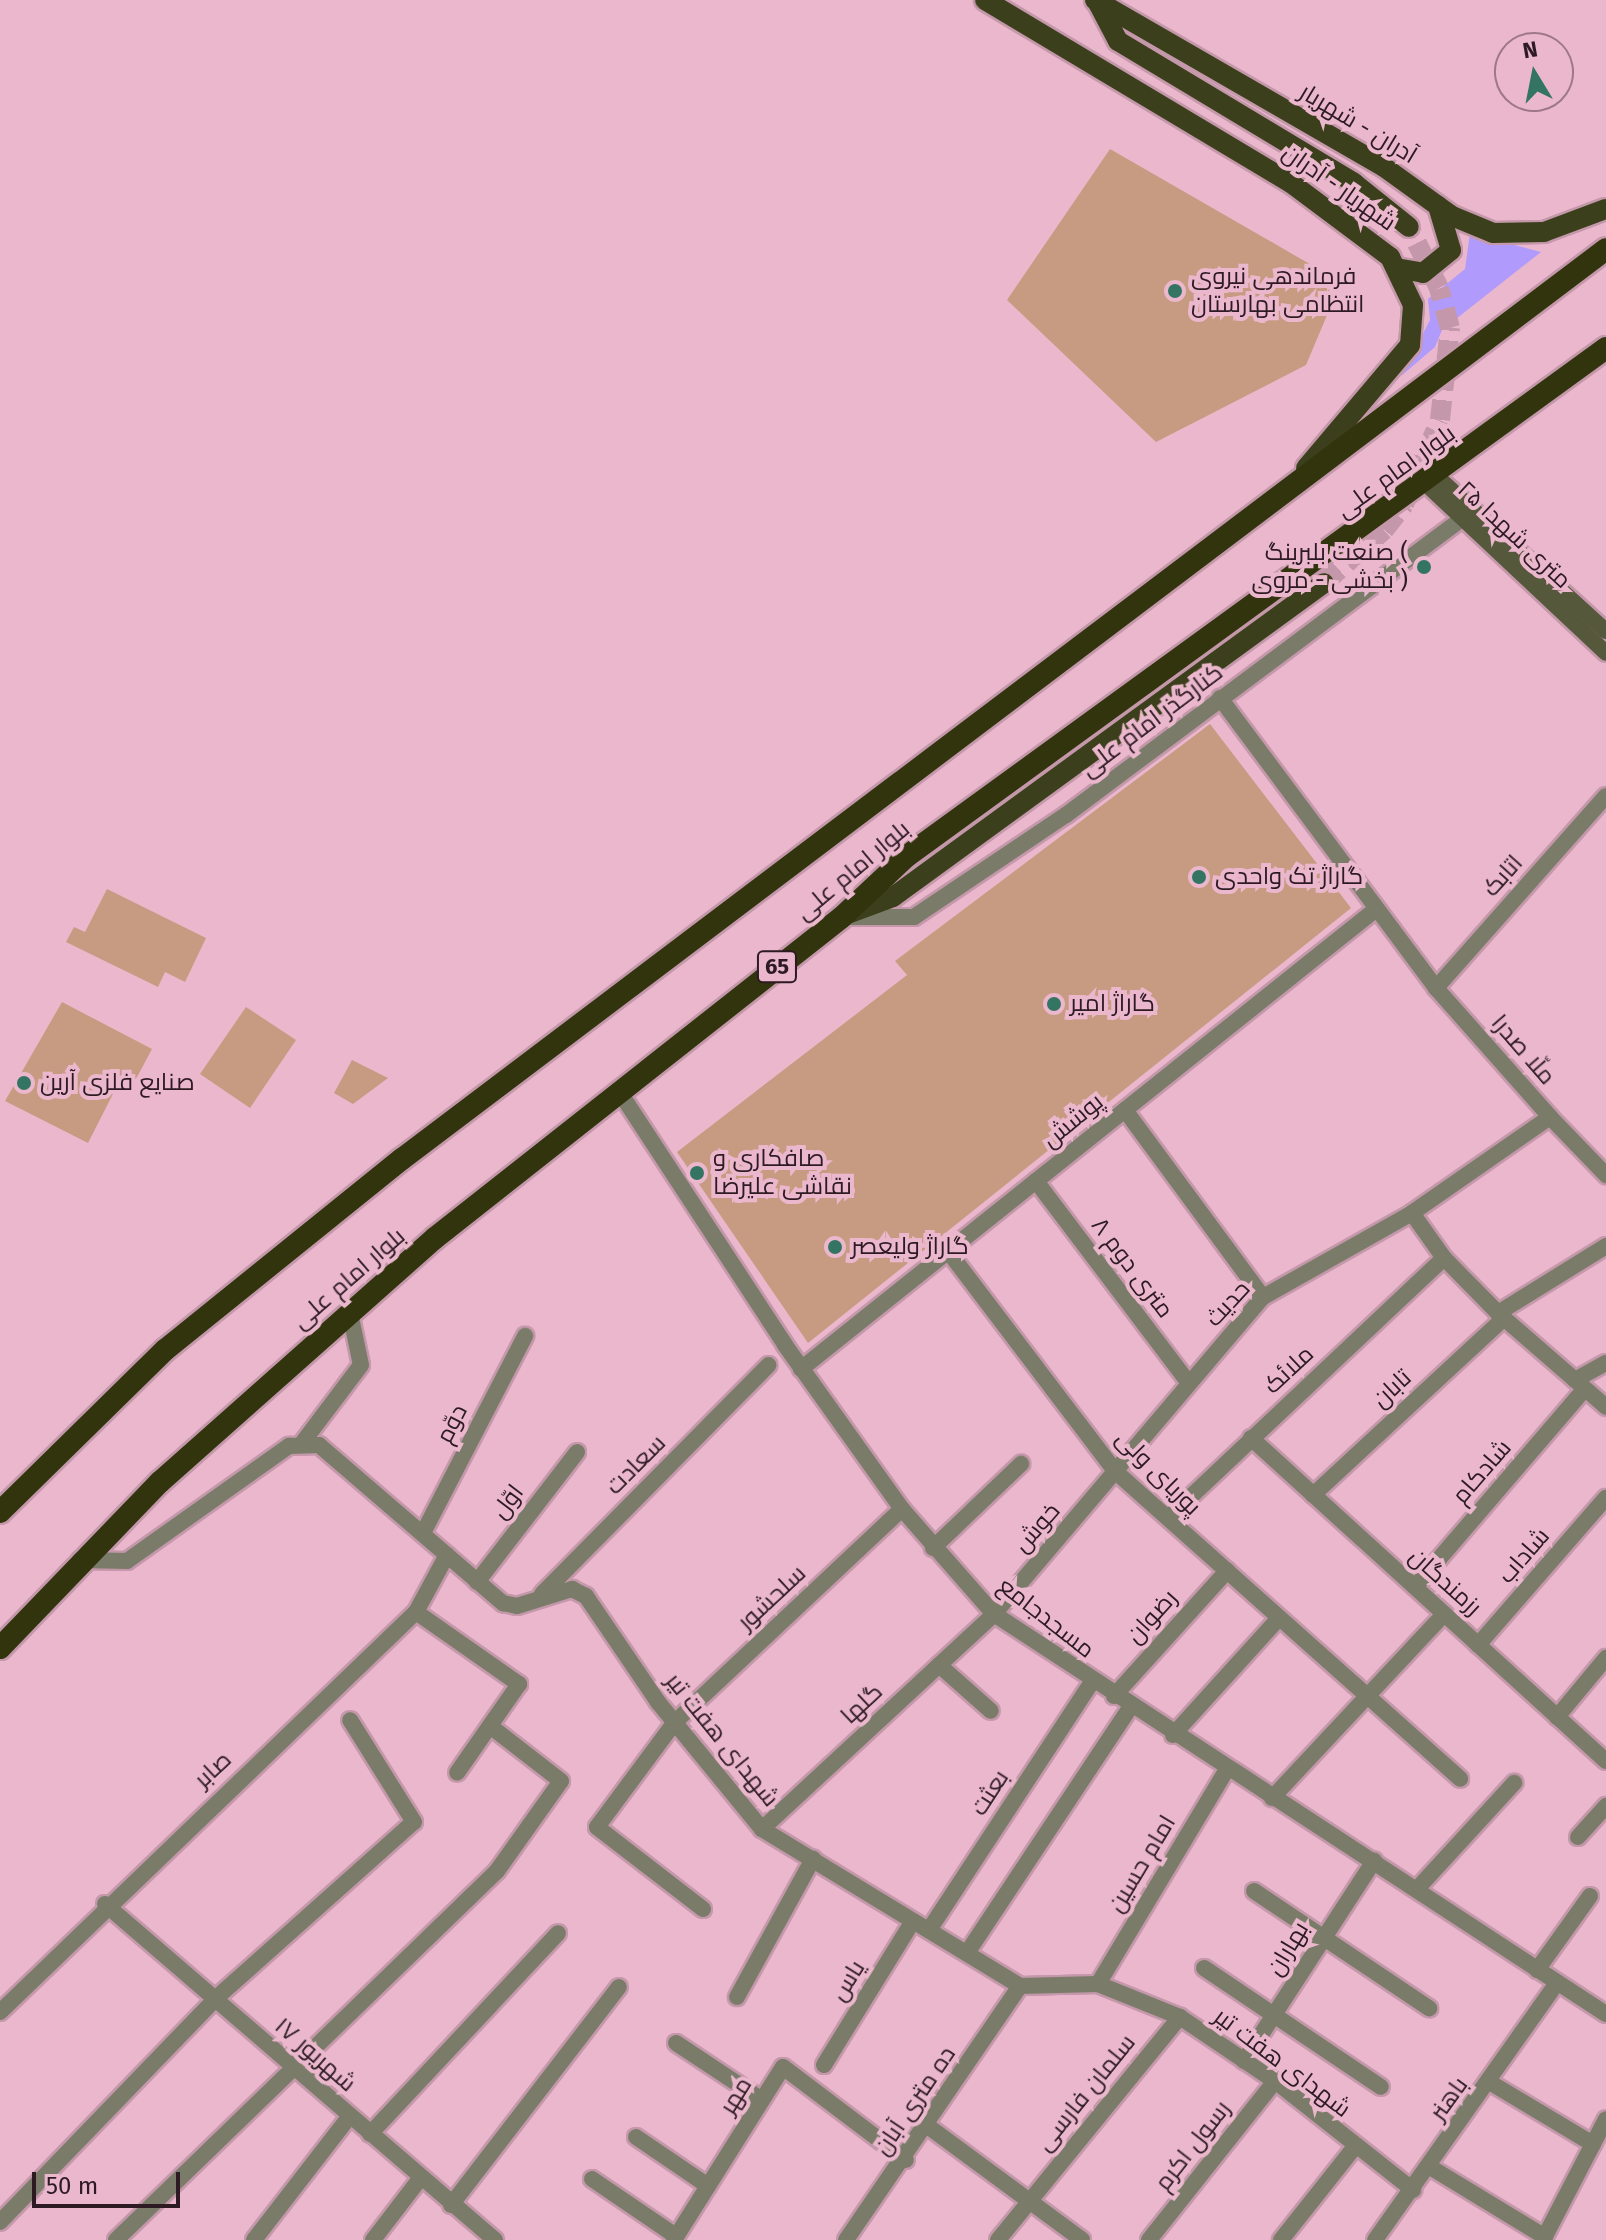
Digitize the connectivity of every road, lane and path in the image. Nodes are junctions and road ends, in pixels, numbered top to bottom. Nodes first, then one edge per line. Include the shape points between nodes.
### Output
1 (985, 0) edge
2 (1096, 1) edge
3 (1438, 206) junction
4 (1606, 209) edge
5 (1409, 227) tunnel mouth
6 (1606, 249) edge
7 (1396, 268) junction
8 (1606, 348) edge
9 (1430, 479) junction
10 (1263, 513) junction
11 (1465, 516) junction
12 (1324, 583) tunnel mouth
13 (1606, 631) edge
14 (1606, 653) edge
15 (1220, 698) junction
16 (1606, 796) edge
17 (1375, 910) junction
18 (842, 917) junction
19 (1436, 988) junction
20 (619, 1091) junction
21 (1125, 1110) junction
22 (1550, 1117) junction
23 (1606, 1175) edge
24 (1036, 1181) junction
25 (1412, 1213) junction
26 (1606, 1246) edge
27 (948, 1251) junction
28 (1444, 1258) junction
29 (1263, 1297) junction
30 (350, 1313) junction
31 (1501, 1316) junction
32 (525, 1336) dead end
33 (1606, 1363) edge
34 (769, 1365) dead end
35 (801, 1369) junction
36 (1189, 1383) junction
37 (1580, 1385) junction
38 (1606, 1407) edge
39 (1251, 1438) junction
40 (303, 1442) junction
41 (577, 1452) dead end
42 (1021, 1464) dead end
43 (1116, 1472) junction
44 (1313, 1495) junction
45 (1606, 1498) edge
46 (902, 1509) junction
47 (0, 1512) edge
48 (1168, 1518) junction
49 (423, 1533) junction
50 (933, 1548) junction
51 (447, 1555) junction
52 (80, 1560) junction
53 (1227, 1571) junction
54 (477, 1582) junction
55 (1415, 1587) junction
56 (538, 1598) junction
57 (416, 1612) junction
58 (994, 1614) junction
59 (1444, 1614) junction
60 (1279, 1618) junction
61 (1478, 1645) junction
62 (0, 1648) edge
63 (1606, 1658) edge
64 (939, 1665) junction
65 (1091, 1683) junction
66 (1114, 1696) junction
67 (1368, 1698) junction
68 (1131, 1706) junction
69 (991, 1711) dead end
70 (1557, 1717) junction
71 (350, 1720) dead end
72 (675, 1722) junction
73 (490, 1726) junction
74 (1173, 1735) junction
75 (1606, 1761) edge
76 (1227, 1769) junction
77 (457, 1773) dead end
78 (1460, 1779) dead end
79 (1514, 1783) dead end
80 (1272, 1798) junction
81 (1606, 1806) edge
82 (762, 1829) junction
83 (1578, 1837) dead end
84 (813, 1859) junction
85 (1374, 1861) junction
86 (1417, 1889) junction
87 (1254, 1891) dead end
88 (1590, 1896) dead end
89 (105, 1904) junction
90 (703, 1909) dead end
91 (913, 1921) junction
92 (929, 1930) junction
93 (558, 1933) dead end
94 (1321, 1939) junction
95 (967, 1953) junction
96 (1204, 1968) dead end
97 (1537, 1970) junction
98 (1557, 1983) junction
99 (1098, 1984) junction
100 (1020, 1986) junction
101 (619, 1987) dead end
102 (737, 1997) dead end
103 (215, 1999) junction
104 (1429, 2008) dead end
105 (0, 2012) edge
106 (1606, 2014) edge
107 (1275, 2016) junction
108 (1180, 2017) junction
109 (676, 2043) dead end
110 (1244, 2061) junction
111 (824, 2065) dead end
112 (289, 2066) junction
113 (1275, 2081) junction
114 (1491, 2083) junction
115 (1381, 2087) dead end
116 (762, 2100) junction
117 (349, 2117) junction
118 (1606, 2119) edge
119 (929, 2127) junction
120 (370, 2134) junction
121 (636, 2137) dead end
122 (1593, 2144) junction
123 (1354, 2148) junction
124 (906, 2160) junction
125 (1430, 2167) junction
126 (592, 2179) dead end
127 (419, 2180) junction
128 (708, 2186) junction
129 (1413, 2190) junction
130 (1030, 2199) junction
131 (451, 2205) junction
132 (0, 2222) edge
133 (488, 2238) edge
134 (675, 2238) edge
135 (1544, 2238) edge
136 (116, 2240) edge
137 (254, 2240) edge
138 (373, 2240) edge
139 (846, 2240) edge
140 (998, 2240) edge
141 (1082, 2240) edge
142 (1149, 2240) edge
143 (1281, 2240) edge
144 (1375, 2240) edge

1 - 7 main road, شهریار - آدران via 1291,183 1357,230
2 - 3 main road, آدران - شهریار via 1384,167
2 - 5 main road via 1118,41 1354,183
3 - 4 main road, آدران - شهریار via 1493,233 1544,232
3 - 7 main road via 1451,250 1423,273
6 - 10 highway, بلوار امام علی
7 - 10 main road, شهریار - آدران via 1413,305 1410,345 1354,417
8 - 9 highway, بلوار امام علی / 65
9 - 11 main road, ۲۵ متری شهدا
9 - 18 highway, بلوار امام علی / 65 via 907,856
10 - 47 highway, بلوار امام علی via 402,1159 165,1350
11 - 13 main road, ۲۵ متری شهدا
11 - 14 main road, ۲۵ متری شهدا
11 - 15 street, کنارگذر امام علی
12 - 18 main road via 893,897
15 - 17 street, ملّا صدرا
15 - 18 street, کنارگذر امام علی via 1066,815 914,917
16 - 19 street, اتابک
17 - 19 street, ملّا صدرا
17 - 21 street, پوشش
18 - 20 highway, بلوار امام علی / 65
19 - 22 street, ملّا صدرا
20 - 30 highway, بلوار امام علی / 65
20 - 35 street, مسجدجامع
21 - 24 street, پوشش
21 - 29 street
22 - 23 street
22 - 25 street, ملّا صدرا
24 - 27 street, پوشش
24 - 36 street, ۸ متری دوم
25 - 28 street
25 - 29 street, حدیث
26 - 31 street, تابان
27 - 35 street, پوشش
27 - 43 street, پوریای ولی
28 - 31 street
28 - 39 street, ملائک
29 - 36 street, حدیث
30 - 40 street via 361,1365
30 - 52 highway, بلوار امام علی / 65
31 - 37 street
31 - 44 street, تابان
32 - 49 street, دوّم
33 - 37 street
34 - 56 street, سعادت
35 - 46 street, مسجدجامع
36 - 43 street, حدیث
37 - 38 street
37 - 55 street, شادکام
39 - 44 street, رزمندگان
39 - 48 street, ملائک
40 - 49 street, شهدای هفت تیر via 319,1445
40 - 52 street via 289,1446 127,1561
41 - 54 street, اوّل
42 - 50 street
43 - 48 street, پوریای ولی
43 - 58 street, خوش
44 - 55 street, رزمندگان
45 - 61 street, شاداب
46 - 50 street, مسجدجامع
46 - 72 street, سلحشور
48 - 53 street, پوریای ولی
49 - 51 street, شهدای هفت تیر
50 - 58 street, مسجدجامع
51 - 54 street, شهدای هفت تیر
51 - 57 street, صابر
52 - 62 highway, بلوار امام علی / 65
53 - 60 street, پوریای ولی
53 - 66 street, رضوان
54 - 56 street, شهدای هفت تیر via 503,1603
55 - 59 street, رزمندگان
56 - 72 street, شهدای هفت تیر via 572,1589 586,1596
57 - 73 street via 519,1684
57 - 89 street, صابر
58 - 64 street, گلها
58 - 65 street, مسجدجامع
59 - 61 street, رزمندگان
59 - 67 street
60 - 67 street, پوریای ولی
60 - 74 street
61 - 70 street, رزمندگان
63 - 70 street
64 - 69 street
64 - 82 street, گلها
65 - 66 street, مسجدجامع
65 - 92 street, بعثت
66 - 68 street, مسجدجامع
67 - 78 street, پوریای ولی
67 - 80 street
68 - 74 street, مسجدجامع
68 - 95 street
70 - 75 street, رزمندگان
71 - 103 street via 414,1822
72 - 82 street, شهدای هفت تیر
72 - 90 street, سلحشور via 597,1827
73 - 77 street
73 - 112 street via 561,1781 497,1871
74 - 76 street, مسجدجامع
76 - 80 street, مسجدجامع
76 - 99 street, امام حسین
79 - 86 street
80 - 85 street, مسجدجامع
81 - 83 street
82 - 84 street, شهدای هفت تیر
84 - 91 street, شهدای هفت تیر
84 - 102 street
85 - 86 street, مسجدجامع
85 - 94 street, بهاران
86 - 97 street, مسجدجامع
87 - 94 street
88 - 97 street
89 - 103 street, ۱۷ شهریور
89 - 105 street, صابر
91 - 92 street, شهدای هفت تیر
91 - 111 street, یاس
92 - 95 street, شهدای هفت تیر
93 - 120 street
94 - 104 street
94 - 107 street, بهاران
95 - 100 street, شهدای هفت تیر
96 - 107 street
97 - 98 street, مسجدجامع
98 - 106 street, مسجدجامع
98 - 114 street, باهنر
99 - 100 street, شهدای هفت تیر
99 - 108 street, شهدای هفت تیر
100 - 119 street, ده متری آبان
101 - 131 street
103 - 112 street, ۱۷ شهریور
103 - 132 street
107 - 110 street, بهاران
107 - 115 street
108 - 110 street, شهدای هفت تیر
108 - 130 street, سلمان فارسی
109 - 116 street
110 - 113 street, شهدای هفت تیر
112 - 117 street, ۱۷ شهریور
112 - 136 street
113 - 123 street, شهدای هفت تیر
113 - 142 street, رسول اکرم
114 - 122 street
114 - 125 street, باهنر
116 - 124 street, مهر via 783,2067
116 - 128 street, مهر
117 - 120 street, ۱۷ شهریور
117 - 137 street
118 - 122 street
119 - 124 street, ده متری آبان
119 - 130 street
120 - 127 street, ۱۷ شهریور
121 - 128 street
122 - 135 street
123 - 129 street, شهدای هفت تیر
123 - 143 street
124 - 139 street, ده متری آبان
125 - 129 street, باهنر
125 - 135 street
126 - 134 street
127 - 131 street, ۱۷ شهریور
127 - 138 street
128 - 134 street, مهر
129 - 144 street, باهنر
130 - 140 street, سلمان فارسی
130 - 141 street
131 - 133 street, ۱۷ شهریور

